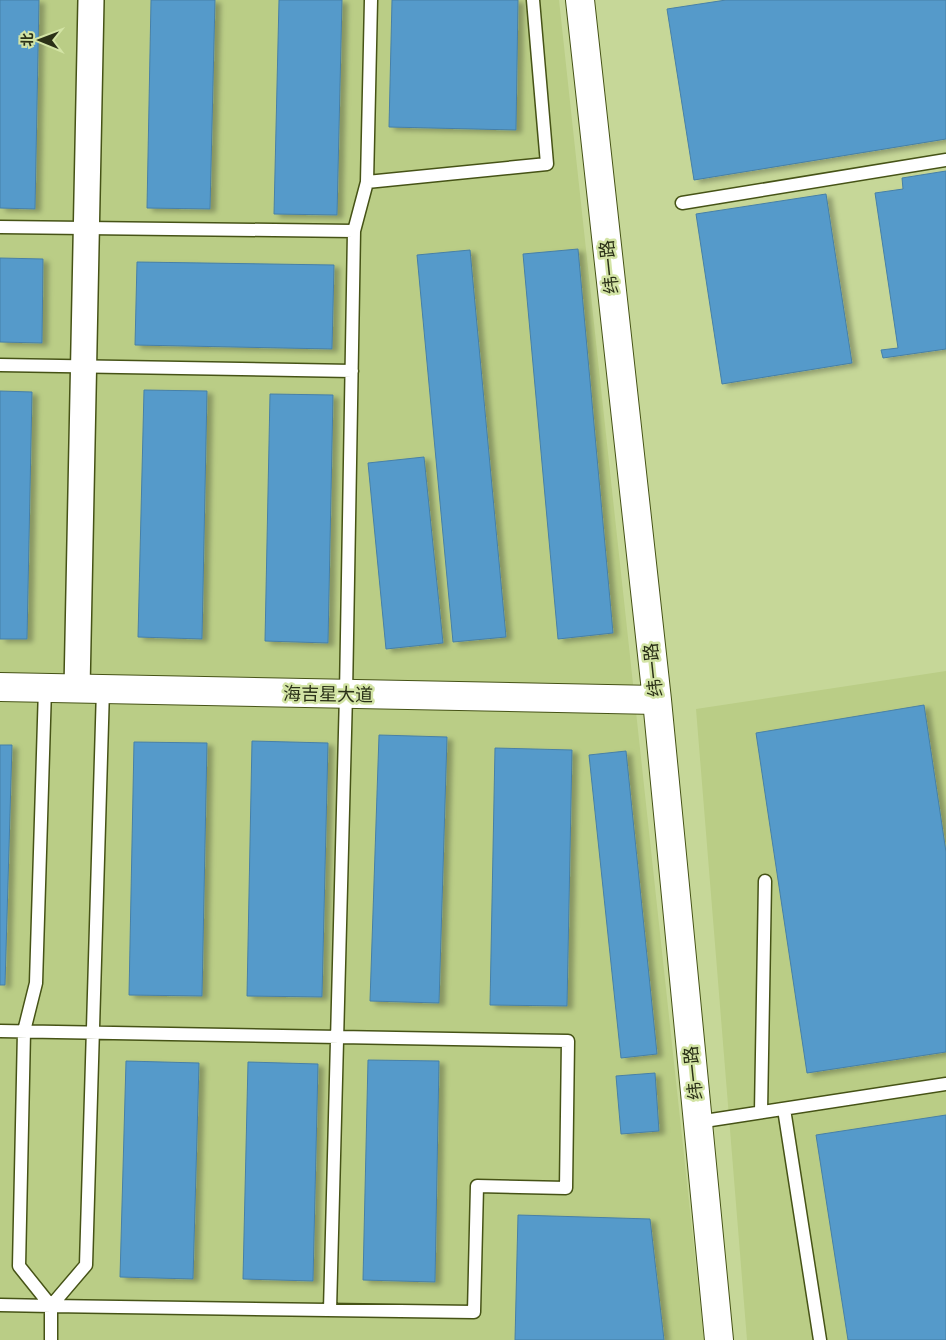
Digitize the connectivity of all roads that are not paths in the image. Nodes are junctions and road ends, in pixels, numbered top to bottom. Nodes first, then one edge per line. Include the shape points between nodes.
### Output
1 (91, 0) edge
2 (371, 0) edge
3 (533, 0) edge
4 (580, 0) edge
5 (946, 160) edge
6 (367, 182) junction
7 (682, 202) dead end
8 (0, 227) edge
9 (86, 228) junction
10 (354, 231) junction
11 (0, 365) edge
12 (84, 366) junction
13 (352, 371) junction
14 (0, 687) edge
15 (45, 688) junction
16 (90, 689) junction
17 (346, 694) junction
18 (657, 700) junction
19 (765, 881) dead end
20 (0, 1031) edge
21 (24, 1031) junction
22 (93, 1032) junction
23 (337, 1037) junction
24 (946, 1084) edge
25 (784, 1109) junction
26 (761, 1112) junction
27 (698, 1122) junction
28 (0, 1306) edge
29 (51, 1306) junction
30 (330, 1310) junction
31 (51, 1340) edge
32 (719, 1340) edge
33 (820, 1340) edge

1 - 9 street
2 - 6 lane
3 - 6 lane via 547,164
4 - 18 street, 纬一路
5 - 7 lane
6 - 10 lane
8 - 9 lane
9 - 10 lane
9 - 12 street
10 - 13 lane
11 - 12 lane
12 - 13 lane
12 - 16 street
13 - 17 lane
14 - 15 street, 海吉星大道
15 - 16 street, 海吉星大道
15 - 21 lane via 36,983
16 - 17 street, 海吉星大道
16 - 22 lane
17 - 18 street, 海吉星大道
17 - 23 lane
18 - 27 street, 纬一路
19 - 26 lane
20 - 21 lane
21 - 22 lane
21 - 29 lane via 19,1266
22 - 23 lane
22 - 29 lane via 86,1265
23 - 30 lane
23 - 30 lane via 568,1041 566,1188 476,1186 474,1312
24 - 25 lane
25 - 26 lane
25 - 33 lane
26 - 27 lane
27 - 32 street, 纬一路
28 - 29 lane
29 - 30 lane
29 - 31 lane

